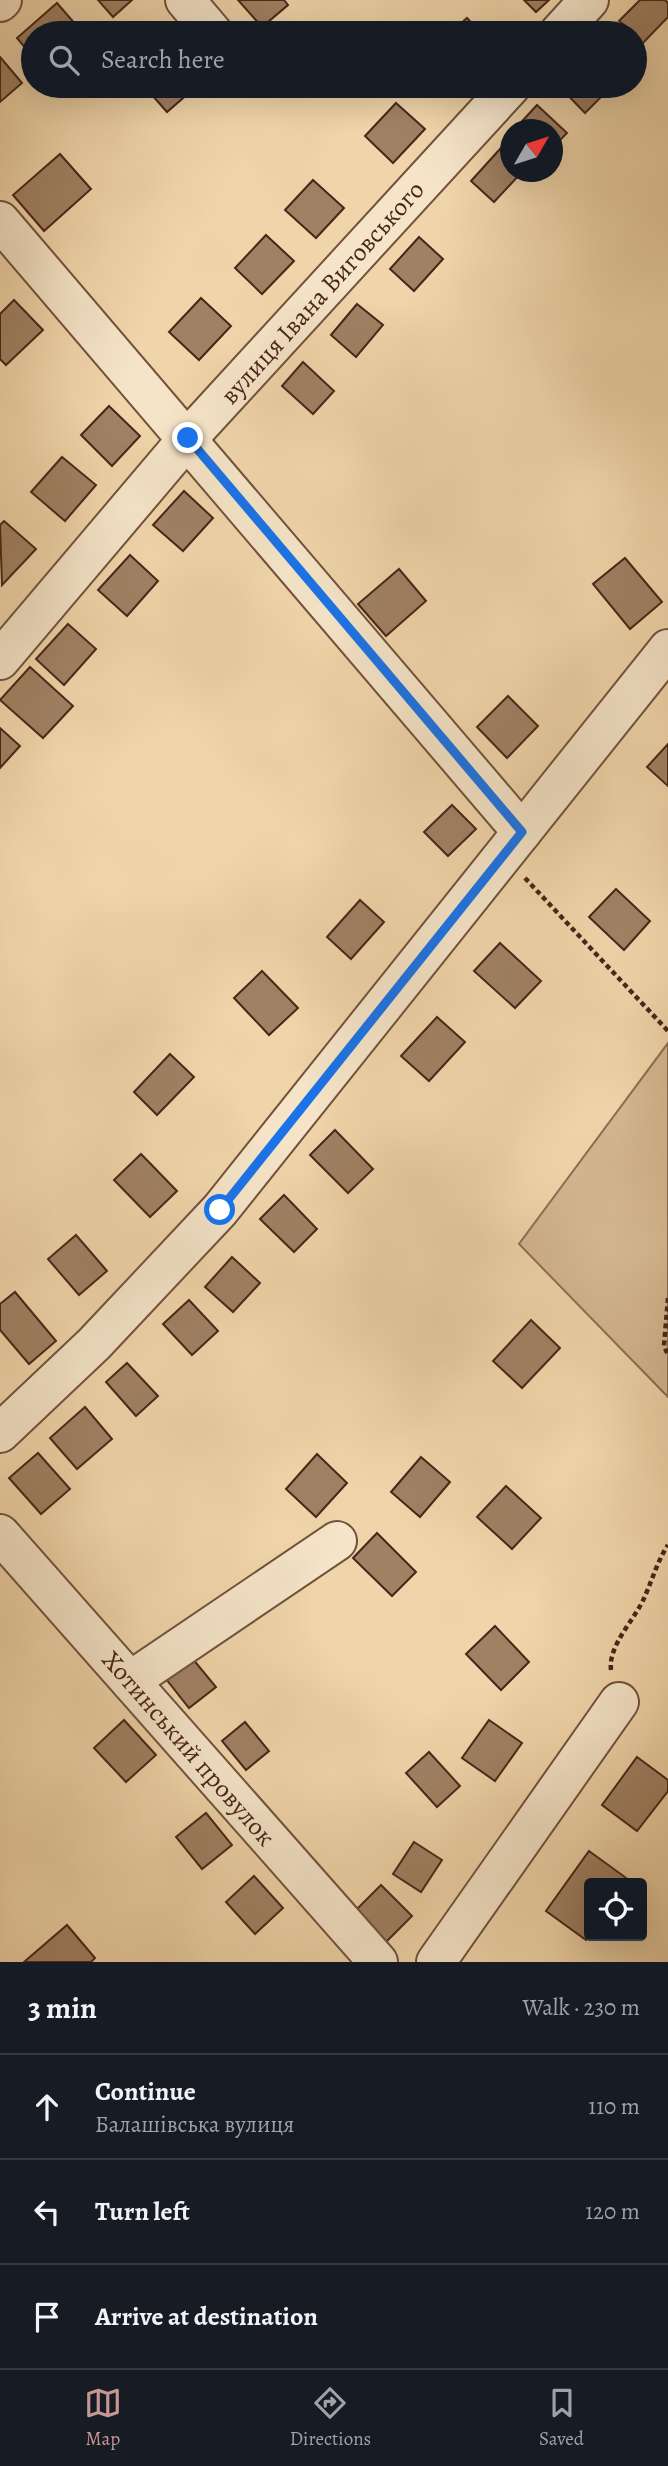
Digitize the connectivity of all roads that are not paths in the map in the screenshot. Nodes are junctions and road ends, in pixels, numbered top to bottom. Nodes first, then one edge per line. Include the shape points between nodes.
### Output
1 (185, 0) edge
2 (589, 0) edge
3 (203, 21) edge
4 (570, 21) edge
5 (500, 98) edge
6 (7, 246) edge
7 (188, 438) junction
8 (668, 649) edge
9 (0, 660) edge
10 (522, 832) junction
11 (0, 1433) edge
12 (0, 1534) edge
13 (337, 1541) dead end
14 (130, 1681) junction
15 (618, 1702) road end
16 (379, 1962) edge
17 (436, 1962) edge

1 - 3 street
2 - 4 street
5 - 7 street, вулиця Івана Виговського
6 - 7 street
7 - 9 street, вулиця Івана Виговського
7 - 10 street
8 - 10 street
10 - 11 street via 220,1210 94,1344
12 - 14 street, Хотинський провулок
13 - 14 street
14 - 16 street, Хотинський провулок
15 - 17 street

